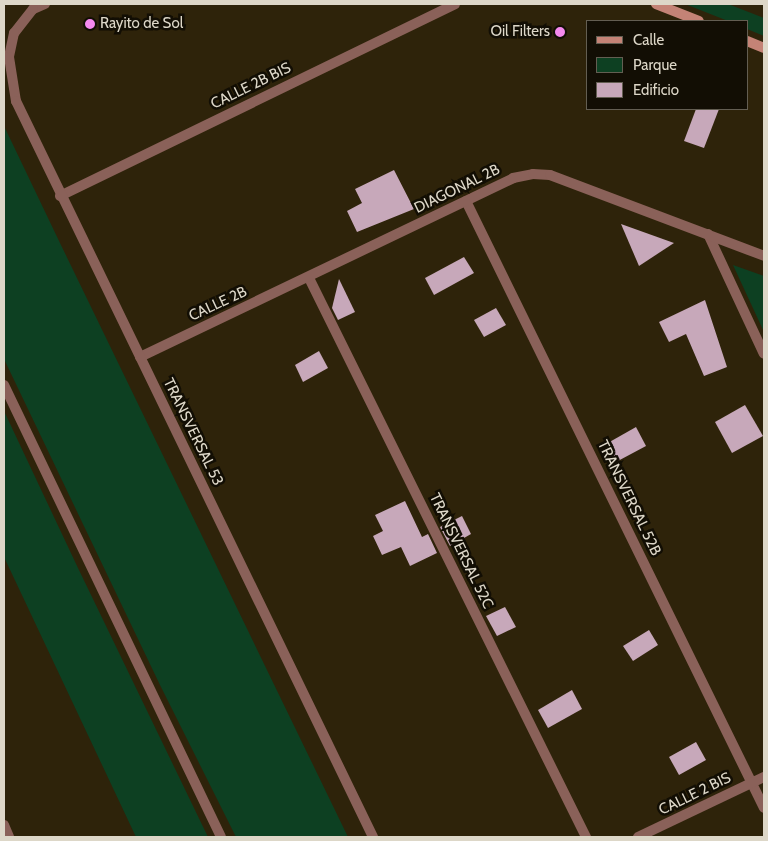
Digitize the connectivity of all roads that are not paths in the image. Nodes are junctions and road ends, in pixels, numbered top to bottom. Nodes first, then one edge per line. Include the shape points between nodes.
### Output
1 (45, 4) edge
2 (455, 4) edge
3 (656, 4) edge
4 (696, 20) edge
5 (748, 41) edge
6 (764, 48) edge
7 (60, 196) junction
8 (466, 201) junction
9 (708, 234) junction
10 (764, 256) edge
11 (309, 278) junction
12 (764, 354) edge
13 (140, 357) junction
14 (4, 385) edge
15 (764, 776) edge
16 (752, 783) junction
17 (764, 808) edge
18 (4, 825) edge
19 (10, 837) edge
20 (220, 837) edge
21 (373, 837) edge
22 (586, 837) edge
23 (638, 837) edge

1 - 7 street, TRANSVERSAL 53 via 33,9 14,33 9,57 16,101
2 - 7 street, CALLE 2B BIS
3 - 4 main road
5 - 6 main road
7 - 13 street, TRANSVERSAL 53
8 - 9 street, DIAGONAL 2B via 513,178 550,175
8 - 11 street, DIAGONAL 2B
8 - 16 street, TRANSVERSAL 52B
9 - 10 street, DIAGONAL 2B
9 - 12 street
11 - 13 street, CALLE 2B
11 - 22 street, TRANSVERSAL 52C
13 - 21 street, TRANSVERSAL 53
14 - 20 street
15 - 16 street, CALLE 2 BIS
16 - 17 street, TRANSVERSAL 52B
16 - 23 street, CALLE 2 BIS
18 - 19 street

